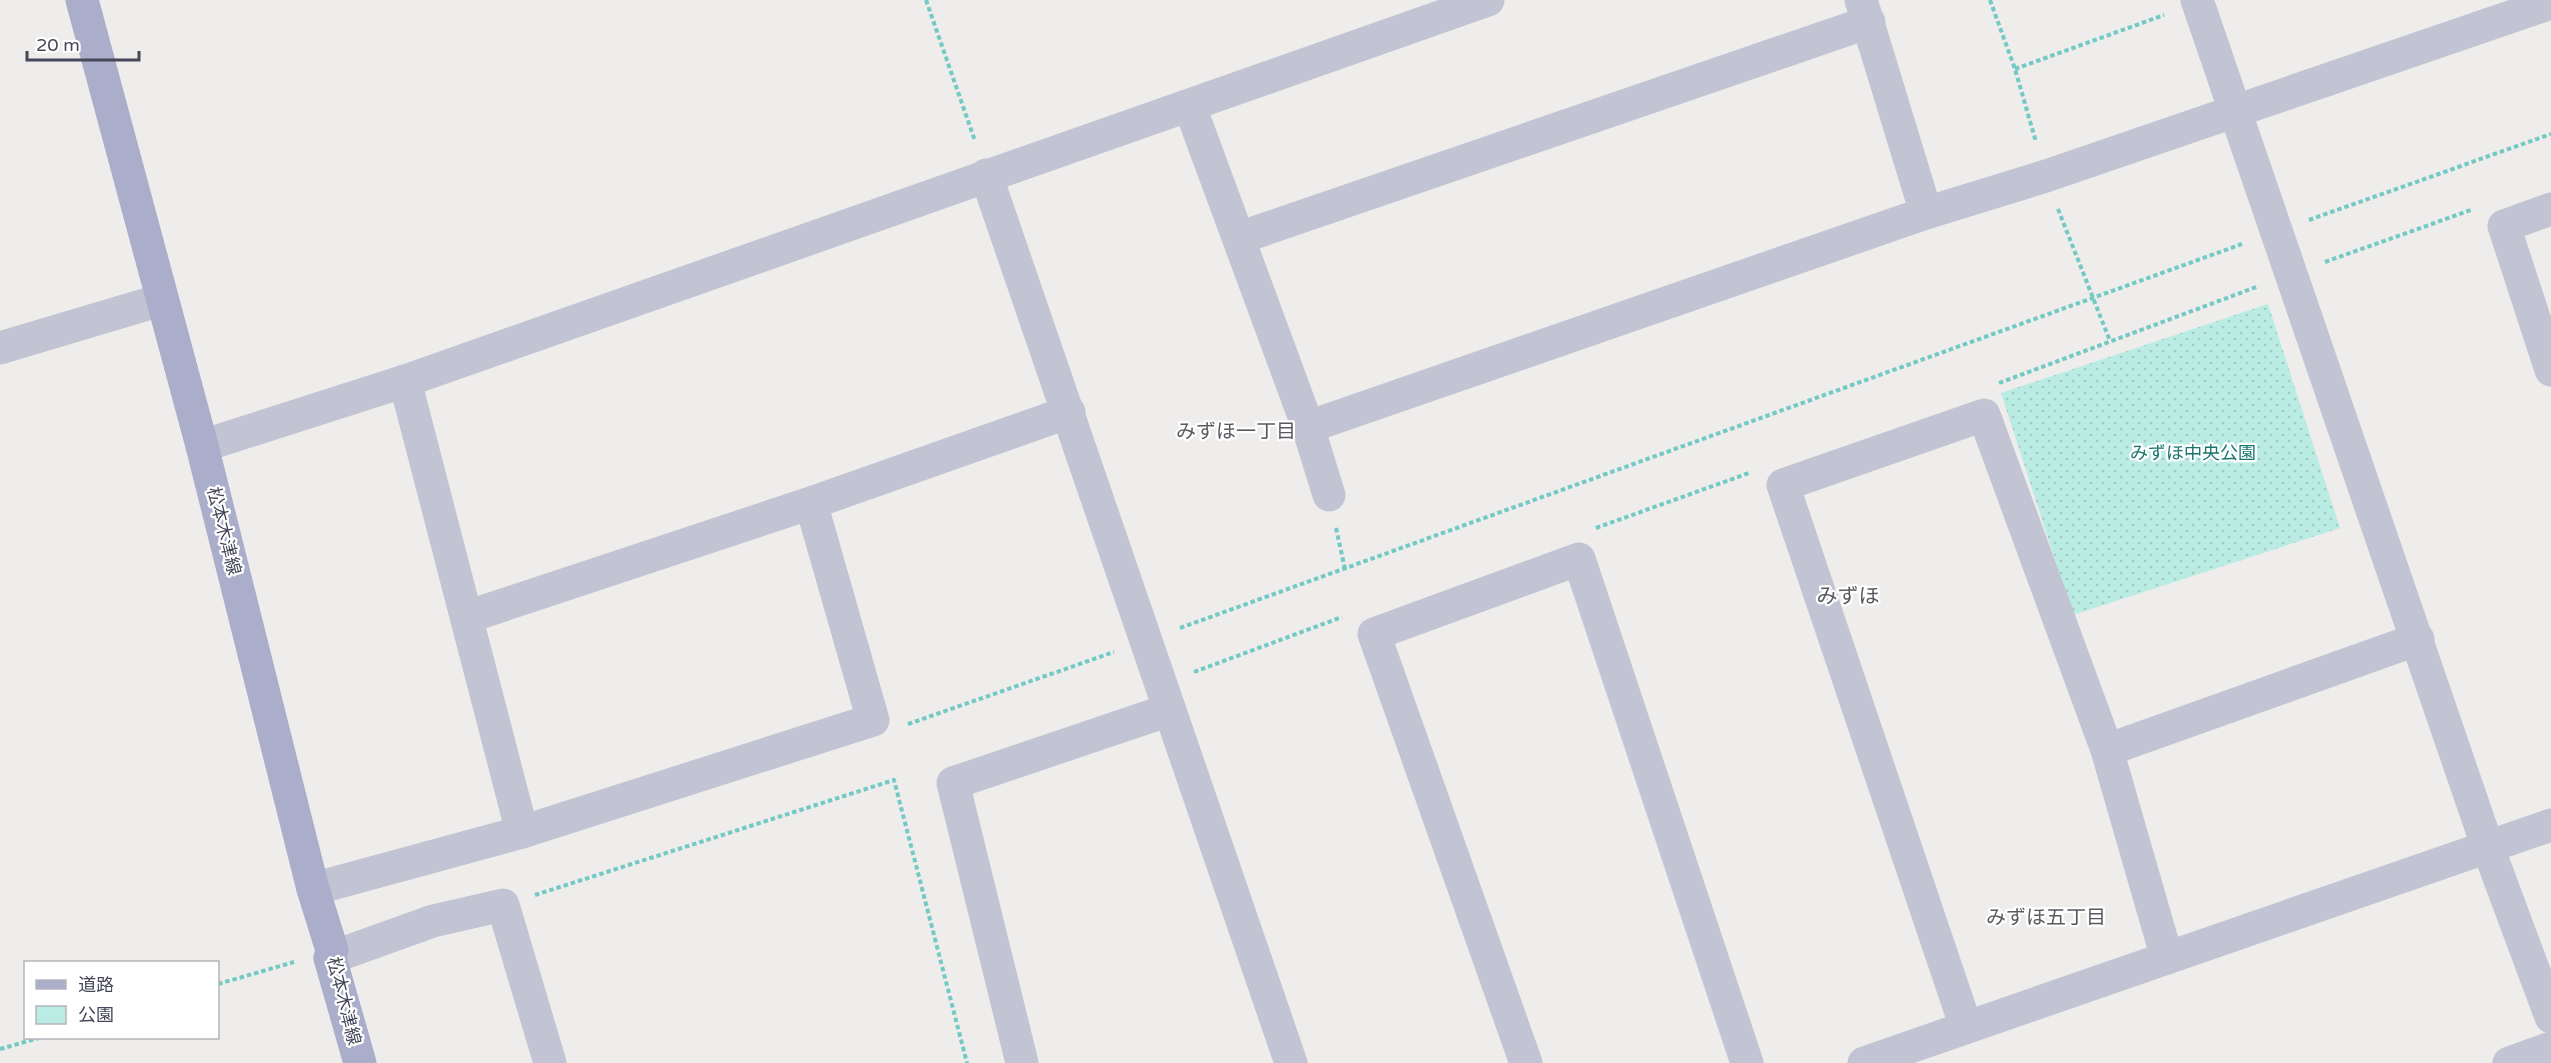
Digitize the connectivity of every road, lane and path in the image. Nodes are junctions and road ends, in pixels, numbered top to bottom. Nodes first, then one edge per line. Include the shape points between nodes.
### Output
1 (82, 0) edge
2 (926, 0) edge
3 (1488, 0) edge
4 (1990, 0) edge
5 (2197, 1) edge
6 (2551, 3) edge
7 (1865, 11) edge
8 (2015, 69) junction
9 (1190, 107) junction
10 (2235, 112) junction
11 (2551, 134) edge
12 (986, 175) junction
13 (2046, 176) junction
14 (2481, 207) dead end
15 (2551, 209) edge
16 (1926, 213) junction
17 (2276, 232) junction
18 (1239, 238) junction
19 (2291, 274) junction
20 (2091, 298) junction
21 (161, 300) junction
22 (2110, 342) junction
23 (0, 348) edge
24 (2551, 369) edge
25 (405, 381) junction
26 (1993, 385) dead end
27 (1069, 412) junction
28 (1308, 427) junction
29 (202, 446) junction
30 (1759, 470) dead end
31 (1329, 495) dead end
32 (811, 503) junction
33 (1592, 530) dead end
34 (1350, 614) dead end
35 (467, 617) junction
36 (2418, 639) junction
37 (1146, 641) junction
38 (1165, 697) junction
39 (873, 720) junction
40 (2107, 750) junction
41 (2551, 825) edge
42 (522, 832) junction
43 (2487, 845) junction
44 (313, 889) junction
45 (503, 905) junction
46 (331, 954) junction
47 (2167, 958) junction
48 (219, 984) edge
49 (2551, 1017) edge
50 (1966, 1027) junction
51 (35, 1039) edge
52 (2551, 1048) edge
53 (0, 1049) edge
54 (360, 1063) edge
55 (549, 1063) edge
56 (967, 1063) edge
57 (1022, 1063) edge
58 (1291, 1063) edge
59 (1526, 1063) edge
60 (1747, 1063) edge
61 (1864, 1063) edge
62 (2509, 1063) edge

1 - 21 main road, 松本木津線
2 - 12 path
3 - 9 street
4 - 8 path
5 - 8 path
5 - 10 street
6 - 10 street
7 - 16 street
7 - 18 street
8 - 13 path
9 - 12 street
9 - 18 street
10 - 13 street
10 - 17 street
11 - 17 path
12 - 25 street
12 - 27 street
13 - 16 street
13 - 20 path
14 - 19 path
15 - 24 street via 2504,226
16 - 28 street
17 - 19 street
17 - 20 path
18 - 28 street
19 - 22 path
19 - 36 street
20 - 22 path
20 - 37 path
21 - 23 street
21 - 29 main road, 松本木津線
22 - 26 path
25 - 29 street
25 - 35 street
27 - 32 street
27 - 37 street
28 - 31 street
29 - 44 main road, 松本木津線
30 - 33 path
32 - 35 street
32 - 39 street
34 - 38 path via 1273,641
35 - 42 street
36 - 40 street
36 - 43 street
37 - 38 street
37 - 39 path via 899,727
38 - 57 street via 953,783
38 - 58 street
39 - 42 street
40 - 47 street
40 - 50 street via 1984,415 1783,485
41 - 43 street
42 - 44 street
43 - 47 street
43 - 49 street
44 - 46 main road, 松本木津線
45 - 46 street via 433,921
45 - 55 street
45 - 56 path via 894,780
46 - 48 path
46 - 54 main road, 松本木津線
47 - 50 street
50 - 61 street
51 - 53 path
52 - 62 street
59 - 60 street via 1374,634 1579,559

